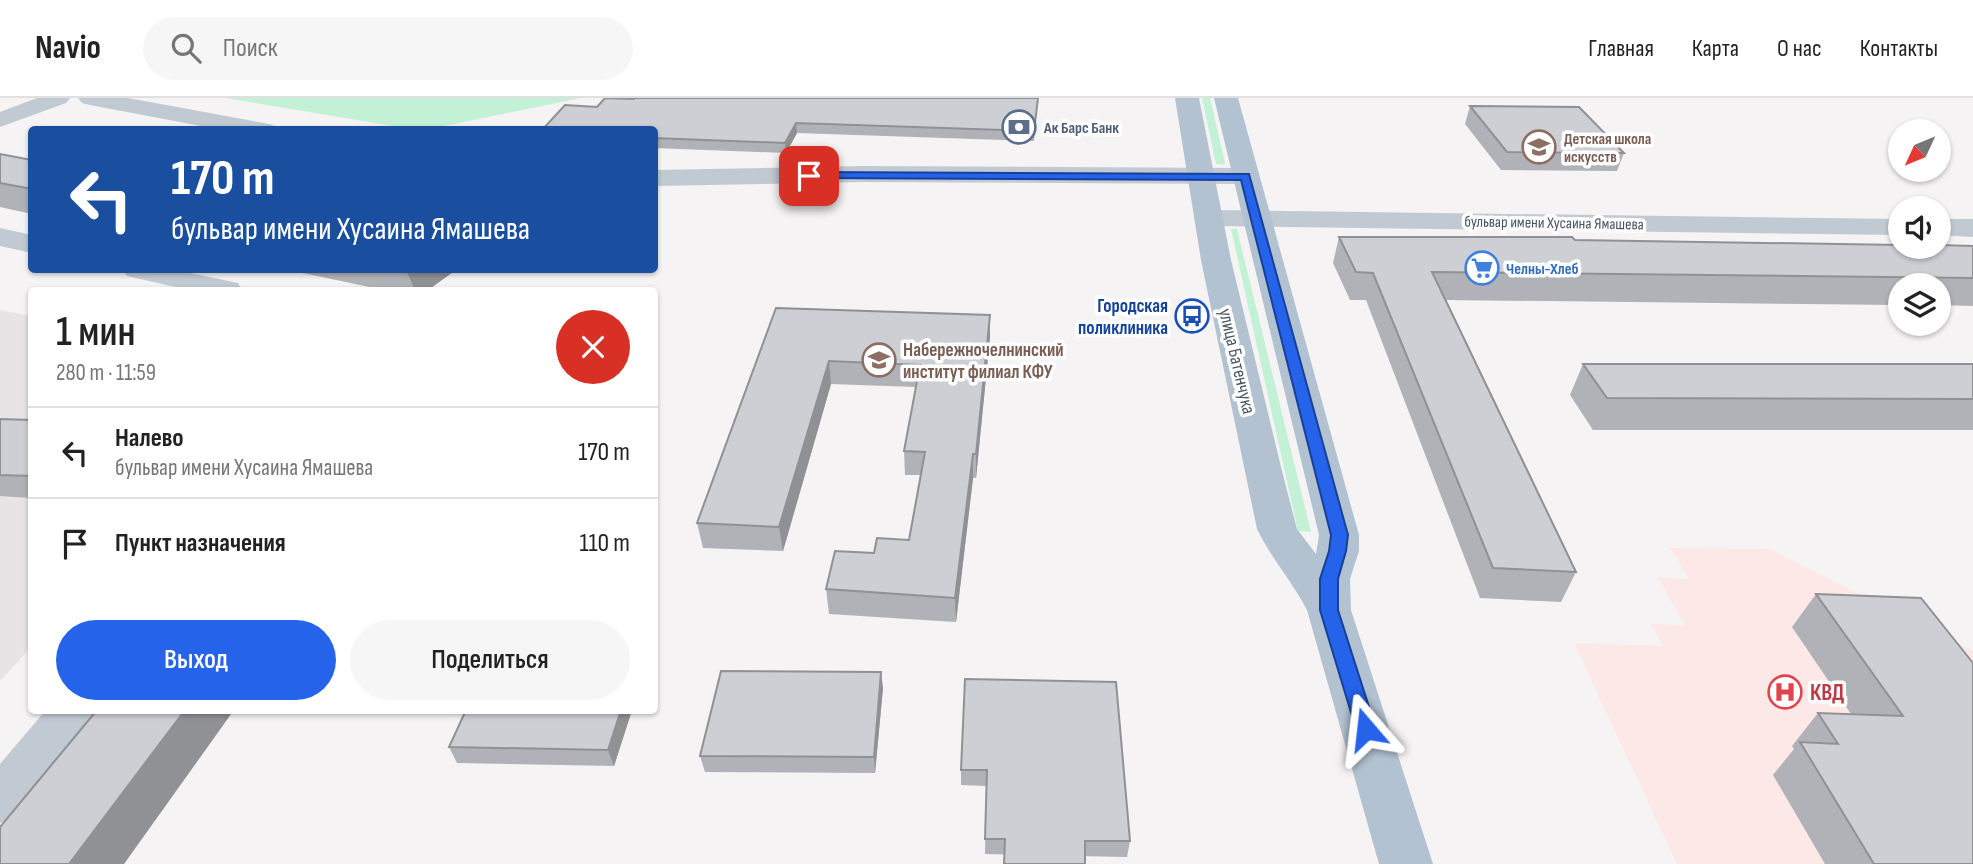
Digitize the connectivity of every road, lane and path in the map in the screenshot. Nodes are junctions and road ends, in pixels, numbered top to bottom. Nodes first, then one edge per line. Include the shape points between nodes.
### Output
1 (58, 98) edge
2 (90, 98) edge
3 (1187, 98) edge
4 (1226, 98) edge
5 (0, 120) edge
6 (242, 126) edge
7 (1198, 176) junction
8 (1245, 176) junction
9 (658, 178) edge
10 (1208, 218) junction
11 (1258, 219) junction
12 (1888, 227) edge
13 (1951, 227) edge
14 (1973, 228) edge
15 (0, 237) edge
16 (28, 243) edge
17 (151, 273) edge
18 (214, 287) edge
19 (1329, 610) junction
20 (72, 714) edge
21 (0, 801) edge
22 (1406, 864) edge

1 - 5 street
2 - 6 street
3 - 7 main road, улица Батенчука
4 - 8 main road, улица Батенчука
7 - 8 street
7 - 9 street
7 - 10 main road, улица Батенчука
8 - 11 main road, улица Батенчука
10 - 11 street, бульвар имени Хусаина Ямашева
10 - 19 main road, улица Батенчука via 1277,529
11 - 12 street, бульвар имени Хусаина Ямашева
11 - 19 main road, улица Батенчука via 1339,535 1329,579
13 - 14 street
15 - 16 street
17 - 18 street
19 - 22 main road, улица Батенчука
20 - 21 street

